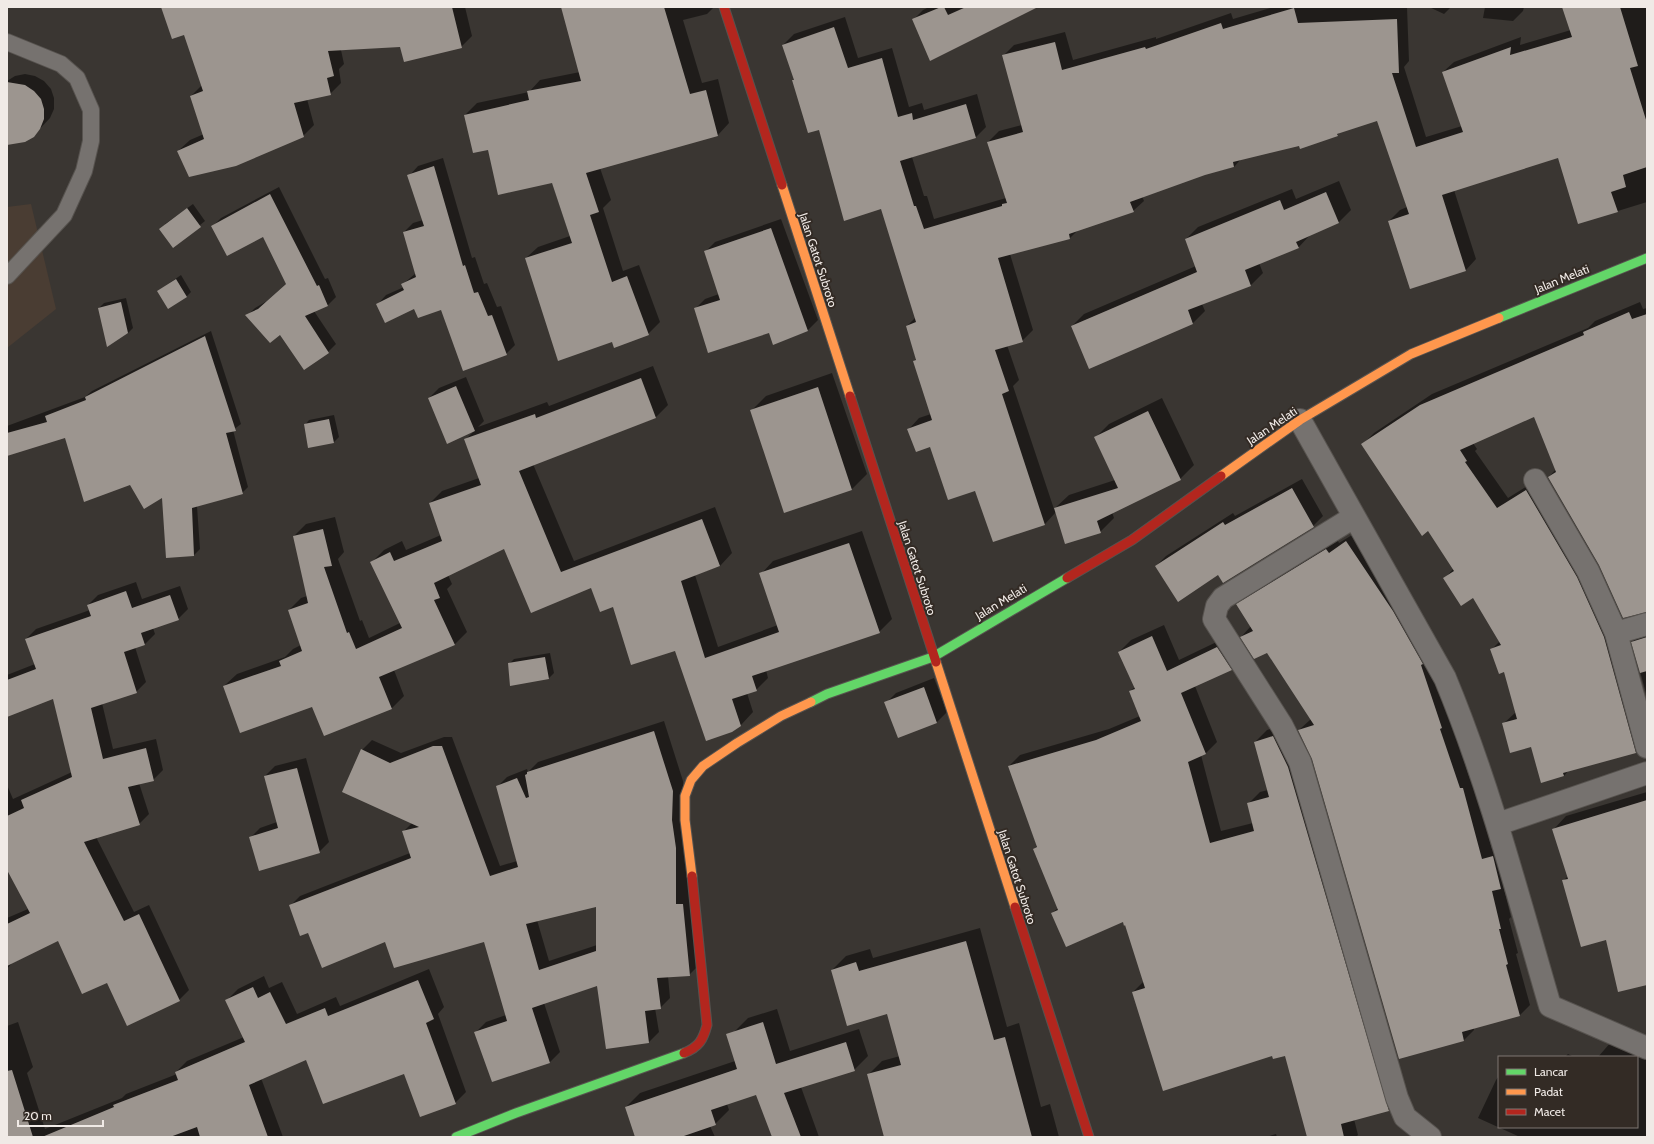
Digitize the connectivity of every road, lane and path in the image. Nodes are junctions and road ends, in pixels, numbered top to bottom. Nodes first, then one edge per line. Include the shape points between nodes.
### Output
1 (724, 7) edge
2 (7, 42) edge
3 (1647, 258) edge
4 (7, 276) edge
5 (1300, 420) junction
6 (1535, 480) dead end
7 (1354, 517) junction
8 (1647, 624) edge
9 (1616, 634) junction
10 (933, 657) junction
11 (1647, 747) edge
12 (1647, 773) edge
13 (1498, 824) junction
14 (1647, 1048) edge
15 (456, 1137) edge
16 (1089, 1137) edge
17 (1430, 1137) edge

1 - 10 main road, Jalan Gatot Subroto
2 - 4 lane via 61,64 77,78 91,110 91,141 84,171 64,215
3 - 5 main road, Jalan Melati via 1411,354
5 - 7 street
5 - 10 main road, Jalan Melati via 1132,540
6 - 9 street via 1588,571
7 - 13 street via 1445,678
7 - 17 street via 1223,598 1217,606 1214,619 1282,726 1300,762 1397,1098 1406,1117
8 - 9 street
9 - 11 street
10 - 15 main road, Jalan Melati via 827,694 781,716 703,766 691,780 685,796 685,820 707,1025 703,1039 691,1050
10 - 16 main road, Jalan Gatot Subroto
12 - 13 street
13 - 14 street via 1550,1006

